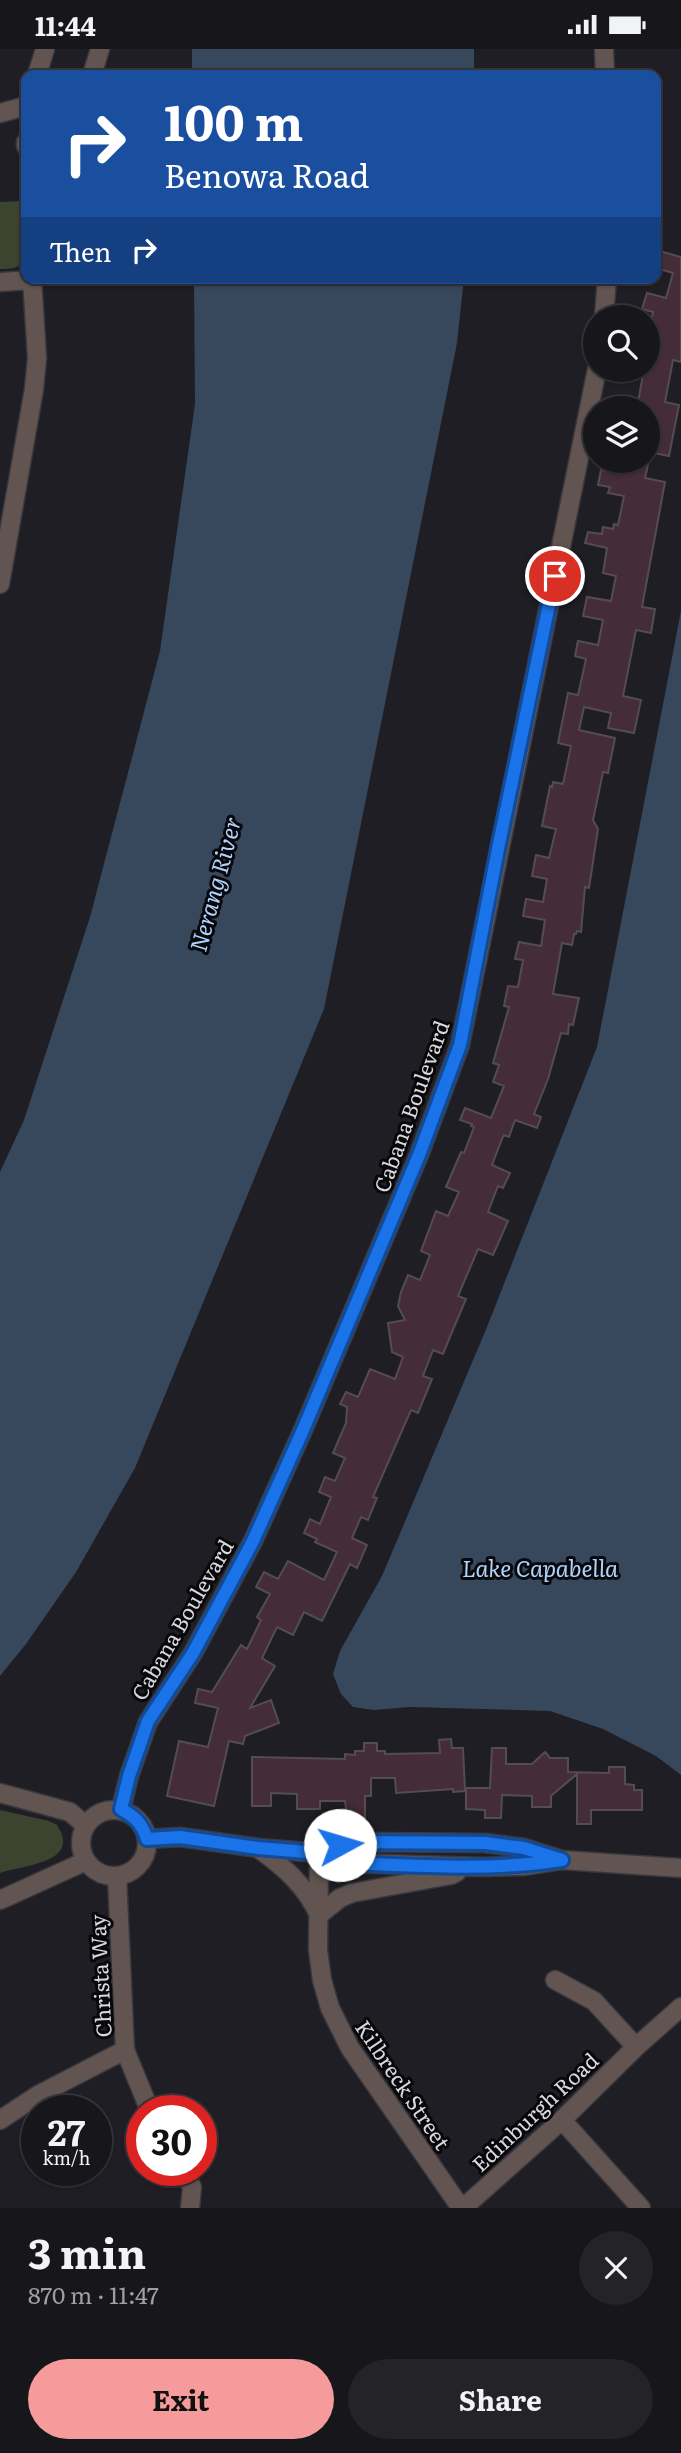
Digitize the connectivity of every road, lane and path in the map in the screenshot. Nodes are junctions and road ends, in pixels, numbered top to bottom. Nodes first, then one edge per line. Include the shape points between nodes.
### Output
1 (45, 49) edge
2 (100, 49) edge
3 (604, 49) edge
4 (39, 70) edge
5 (94, 70) edge
6 (605, 70) edge
7 (21, 280) edge
8 (0, 282) edge
9 (32, 284) edge
10 (607, 284) edge
11 (605, 305) edge
12 (594, 382) edge
13 (2, 564) edge
14 (0, 584) edge
15 (0, 1793) edge
16 (121, 1809) junction
17 (86, 1825) junction
18 (147, 1839) junction
19 (258, 1848) junction
20 (319, 1853) junction
21 (562, 1860) junction
22 (86, 1861) junction
23 (466, 1867) junction
24 (681, 1868) edge
25 (117, 1876) junction
26 (0, 1900) edge
27 (319, 1915) junction
28 (555, 1980) dead end
29 (681, 2007) edge
30 (636, 2047) junction
31 (125, 2050) junction
32 (143, 2095) edge
33 (0, 2120) edge
34 (562, 2120) junction
35 (191, 2186) edge
36 (190, 2208) edge
37 (462, 2208) edge
38 (641, 2208) edge

1 - 4 street
2 - 5 street
3 - 6 street
7 - 8 street
9 - 13 street via 34,389
10 - 11 street
12 - 16 street, Cabana Boulevard via 460,1045 419,1155 303,1430 253,1541 193,1653 148,1721
13 - 14 street
15 - 17 street via 70,1812
16 - 17 street via 104,1811
16 - 18 street via 136,1818
17 - 22 street via 81,1844
18 - 19 street via 180,1837
18 - 25 street via 137,1866
19 - 20 street
19 - 27 street via 295,1878
20 - 21 street via 354,1842 485,1843 524,1848
20 - 23 street via 350,1863
20 - 27 street, Kilbreck Street
21 - 23 street
21 - 24 street
22 - 25 street via 94,1870
22 - 26 street
23 - 27 street via 451,1875 352,1893
25 - 31 street, Christa Way
27 - 37 street, Kilbreck Street via 320,1966 336,2022
28 - 30 street via 594,2001
29 - 30 street, Edinburgh Road
30 - 34 street, Edinburgh Road
31 - 32 street, Christa Way
31 - 33 street
34 - 37 street, Edinburgh Road
34 - 38 street
35 - 36 street

